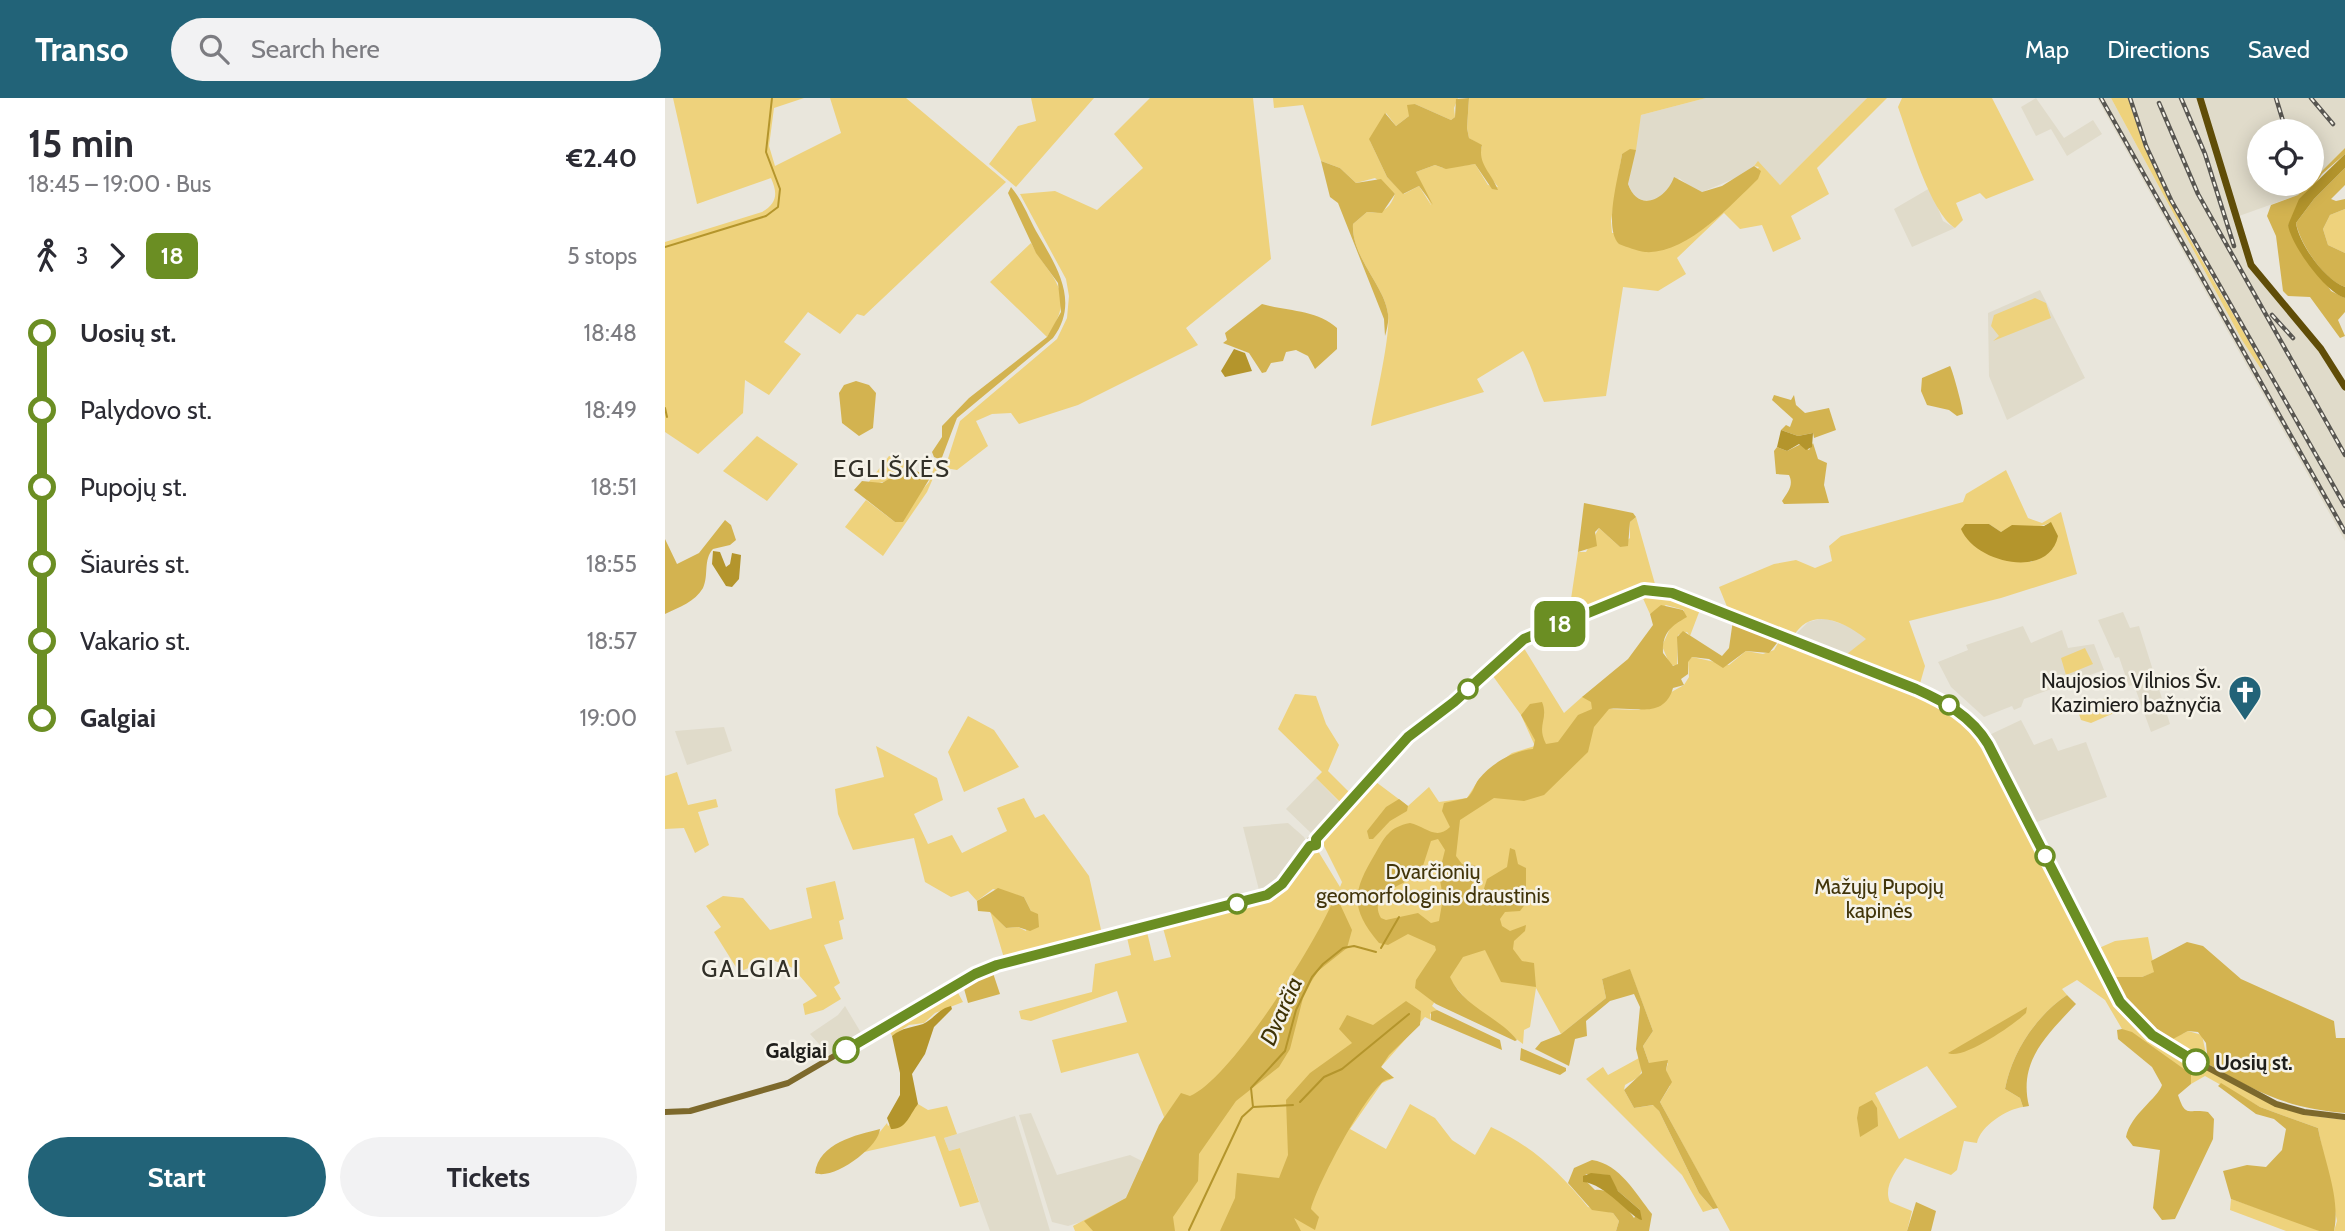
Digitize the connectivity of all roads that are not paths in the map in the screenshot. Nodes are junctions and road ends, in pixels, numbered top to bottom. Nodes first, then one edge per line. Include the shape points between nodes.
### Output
1 (2200, 98) edge
2 (2345, 387) edge
3 (665, 1112) edge
4 (2345, 1117) edge

1 - 2 main road via 2251,265 2321,349
3 - 4 main road via 689,1111 788,1083 997,965 1261,898 1282,884 1408,737 1524,639 1639,592 1665,591 1916,689 1961,713 1988,744 2101,968 2120,1002 2140,1025 2172,1049 2276,1104

